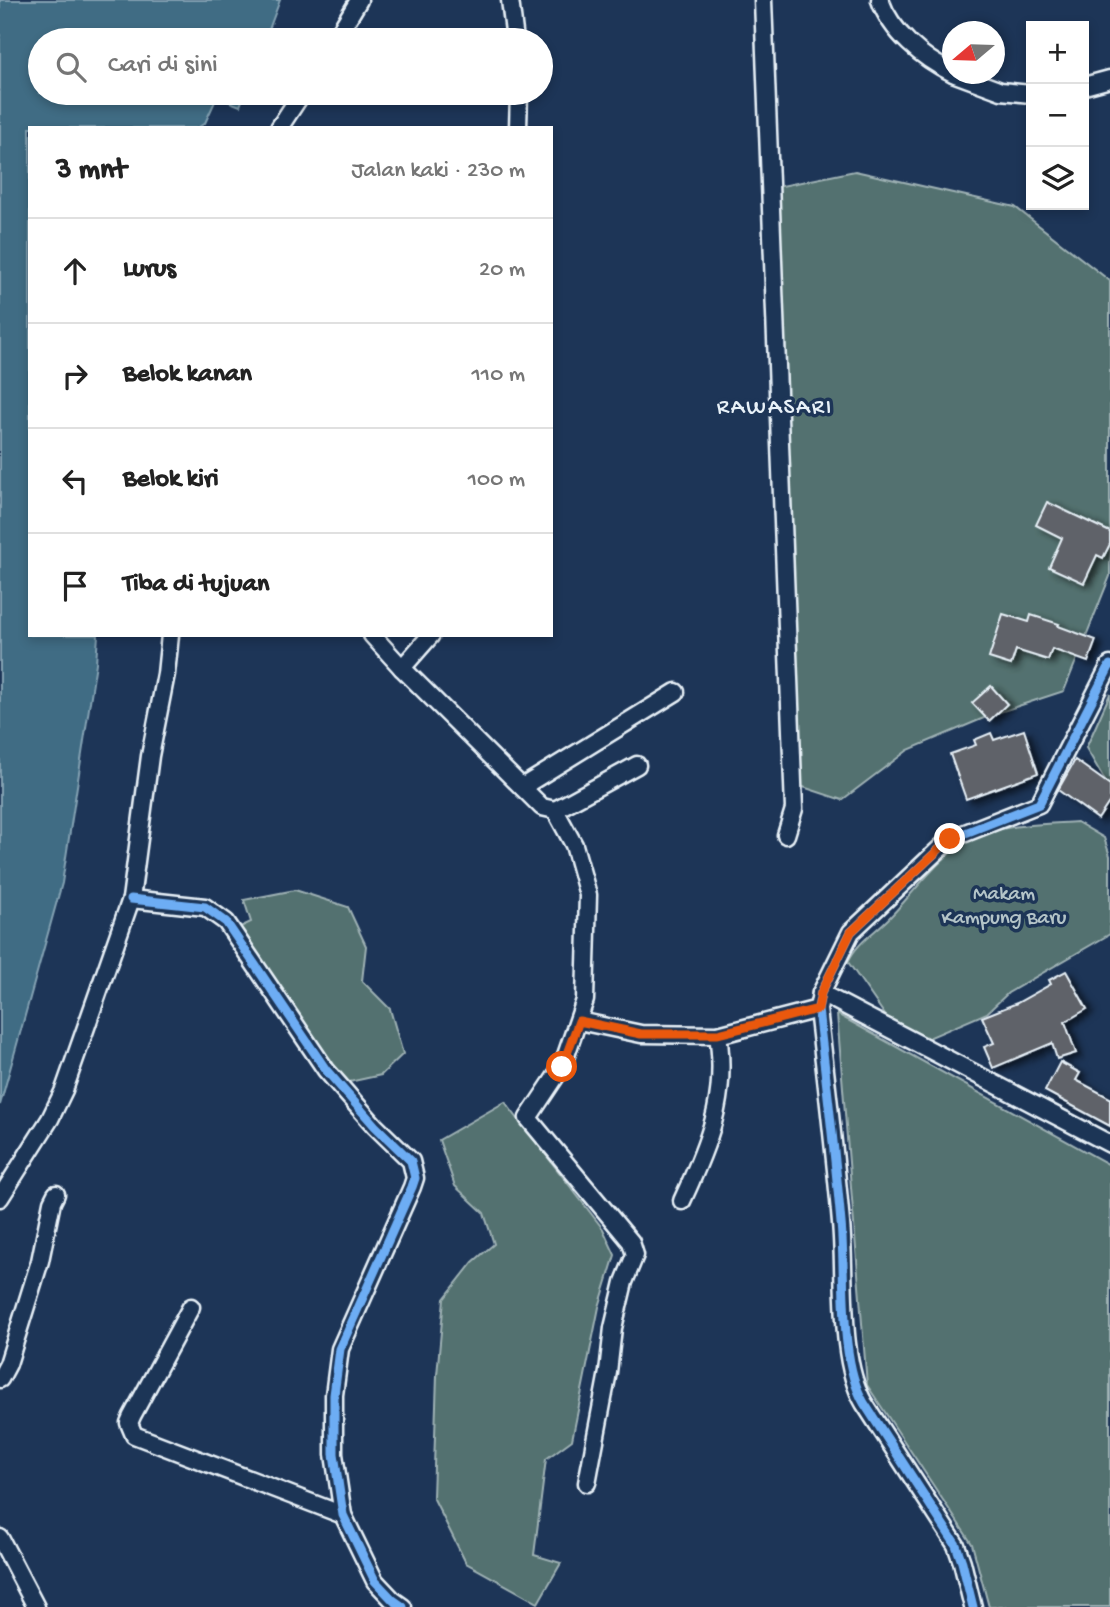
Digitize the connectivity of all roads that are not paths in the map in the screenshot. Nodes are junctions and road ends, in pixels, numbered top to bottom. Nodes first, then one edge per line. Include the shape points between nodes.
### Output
1 (359, 0) edge
2 (510, 0) edge
3 (763, 0) edge
4 (880, 0) edge
5 (342, 28) edge
6 (514, 28) edge
7 (942, 66) edge
8 (1110, 79) edge
9 (981, 84) edge
10 (1089, 85) edge
11 (1026, 94) edge
12 (294, 105) edge
13 (518, 105) edge
14 (280, 126) edge
15 (517, 126) edge
16 (170, 637) edge
17 (374, 637) edge
18 (428, 637) edge
19 (1110, 664) edge
20 (402, 668) junction
21 (676, 692) dead end
22 (637, 765) dead end
23 (522, 787) junction
24 (555, 810) junction
25 (786, 835) dead end
26 (131, 899) junction
27 (819, 1001) junction
28 (579, 1021) junction
29 (718, 1034) junction
30 (1110, 1144) edge
31 (56, 1194) dead end
32 (0, 1198) edge
33 (682, 1202) dead end
34 (191, 1307) dead end
35 (0, 1379) edge
36 (587, 1483) dead end
37 (343, 1515) junction
38 (0, 1538) edge
39 (36, 1607) edge
40 (403, 1607) edge
41 (973, 1607) edge

1 - 5 street
2 - 6 street
3 - 25 street via 794,809
4 - 7 street via 905,39
8 - 10 street
9 - 11 street via 1001,92
12 - 14 street
13 - 15 street
16 - 26 street
17 - 20 street
18 - 20 street
19 - 27 street via 1039,804 950,839 851,932
20 - 23 street
21 - 23 street
22 - 24 street
23 - 24 street via 542,807
24 - 28 street via 574,845 588,895 585,1000
26 - 32 street via 64,1090
26 - 37 street via 205,906 226,922 326,1070 411,1161 412,1186 340,1349 334,1442
27 - 29 street
27 - 30 street
27 - 41 street via 852,1378 956,1545
28 - 29 street via 641,1034
28 - 36 street via 562,1067 528,1118 632,1242 635,1255 612,1328
29 - 33 street via 720,1093 700,1162
31 - 35 street via 40,1261
34 - 37 street via 132,1416 129,1423 134,1435
37 - 40 street via 374,1581
38 - 39 street

